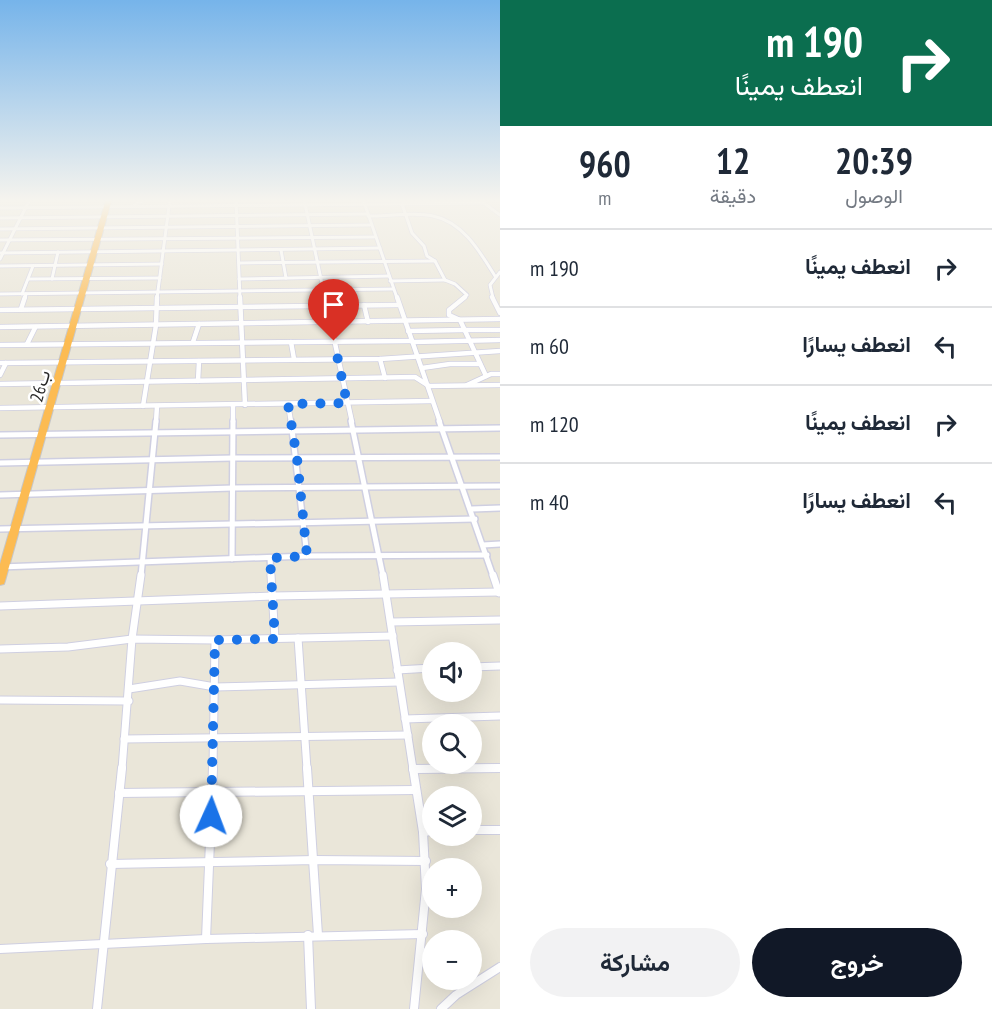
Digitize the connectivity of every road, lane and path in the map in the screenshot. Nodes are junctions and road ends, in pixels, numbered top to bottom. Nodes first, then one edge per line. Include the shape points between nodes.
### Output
1 (96, 246) edge
2 (164, 246) edge
3 (238, 246) edge
4 (313, 246) edge
5 (347, 246) edge
6 (424, 246) edge
7 (476, 246) edge
8 (380, 248) joint
9 (314, 249) junction
10 (348, 249) junction
11 (238, 250) junction
12 (281, 250) junction
13 (163, 251) junction
14 (58, 252) junction
15 (94, 252) junction
16 (2, 253) edge
17 (0, 260) edge
18 (435, 261) junction
19 (317, 262) junction
20 (384, 262) junction
21 (238, 263) junction
22 (283, 263) junction
23 (162, 264) junction
24 (56, 265) junction
25 (90, 265) junction
26 (0, 266) edge
27 (33, 266) junction
28 (500, 272) edge
29 (495, 276) junction
30 (160, 278) junction
31 (286, 278) junction
32 (320, 278) junction
33 (29, 279) junction
34 (52, 279) junction
35 (86, 279) junction
36 (239, 279) junction
37 (390, 279) junction
38 (446, 280) junction
39 (393, 289) junction
40 (273, 291) junction
41 (323, 291) junction
42 (158, 292) junction
43 (240, 292) junction
44 (0, 294) edge
45 (24, 294) junction
46 (82, 294) junction
47 (398, 304) junction
48 (326, 305) junction
49 (364, 305) junction
50 (275, 306) junction
51 (241, 307) junction
52 (156, 308) junction
53 (21, 309) junction
54 (78, 309) junction
55 (0, 310) edge
56 (500, 313) edge
57 (500, 319) edge
58 (460, 320) junction
59 (411, 321) junction
60 (330, 322) junction
61 (368, 322) junction
62 (404, 322) junction
63 (199, 324) junction
64 (241, 324) junction
65 (156, 325) junction
66 (0, 327) edge
67 (72, 327) junction
68 (35, 328) junction
69 (464, 330) junction
70 (500, 330) edge
71 (408, 331) junction
72 (416, 331) junction
73 (500, 340) edge
74 (334, 341) junction
75 (412, 341) junction
76 (192, 342) junction
77 (242, 342) junction
78 (291, 342) junction
79 (470, 342) junction
80 (153, 343) junction
81 (27, 344) junction
82 (67, 344) junction
83 (0, 345) edge
84 (500, 351) edge
85 (475, 352) junction
86 (418, 356) junction
87 (294, 359) junction
88 (338, 359) junction
89 (380, 359) junction
90 (243, 360) junction
91 (199, 361) junction
92 (150, 362) junction
93 (3, 363) edge
94 (62, 363) junction
95 (480, 364) junction
96 (422, 368) junction
97 (500, 374) edge
98 (0, 375) edge
99 (486, 376) junction
100 (385, 378) junction
101 (342, 379) junction
102 (198, 381) junction
103 (244, 381) junction
104 (147, 382) junction
105 (56, 383) junction
106 (0, 384) edge
107 (500, 385) edge
108 (429, 386) junction
109 (466, 386) junction
110 (432, 401) junction
111 (347, 403) junction
112 (288, 404) junction
113 (233, 405) junction
114 (245, 405) junction
115 (143, 406) junction
116 (157, 406) junction
117 (0, 408) edge
118 (49, 408) junction
119 (500, 428) edge
120 (443, 429) junction
121 (353, 430) junction
122 (233, 431) junction
123 (292, 431) junction
124 (155, 433) junction
125 (0, 435) edge
126 (42, 435) junction
127 (453, 457) junction
128 (500, 457) edge
129 (233, 458) junction
130 (297, 458) junction
131 (359, 458) junction
132 (152, 459) junction
133 (0, 463) edge
134 (33, 463) junction
135 (464, 486) junction
136 (500, 486) edge
137 (364, 487) junction
138 (233, 488) junction
139 (300, 488) junction
140 (149, 491) junction
141 (0, 495) edge
142 (24, 495) junction
143 (500, 508) edge
144 (472, 509) junction
145 (475, 519) junction
146 (304, 521) junction
147 (373, 521) junction
148 (233, 523) junction
149 (146, 525) junction
150 (14, 529) junction
151 (0, 530) edge
152 (500, 544) edge
153 (483, 545) junction
154 (487, 555) junction
155 (307, 556) junction
156 (379, 556) junction
157 (270, 558) junction
158 (232, 559) junction
159 (143, 561) junction
160 (2, 567) edge
161 (497, 579) edge
162 (0, 581) edge
163 (500, 593) edge
164 (385, 594) junction
165 (273, 596) junction
166 (138, 601) junction
167 (0, 606) edge
168 (500, 620) edge
169 (391, 622) junction
170 (393, 636) junction
171 (298, 638) junction
172 (132, 639) junction
173 (275, 639) junction
174 (215, 640) junction
175 (0, 650) edge
176 (500, 666) edge
177 (482, 667) edge
178 (422, 669) edge
179 (397, 670) junction
180 (399, 682) junction
181 (301, 684) junction
182 (214, 687) junction
183 (129, 689) junction
184 (0, 700) edge
185 (129, 701) junction
186 (500, 716) edge
187 (405, 719) junction
188 (408, 735) junction
189 (214, 736) junction
190 (304, 736) junction
191 (124, 739) junction
192 (500, 768) edge
193 (413, 769) junction
194 (416, 790) junction
195 (212, 792) junction
196 (119, 793) junction
197 (310, 793) junction
198 (422, 813) edge
199 (482, 830) edge
200 (500, 830) edge
201 (315, 860) junction
202 (422, 861) edge
203 (209, 862) junction
204 (110, 864) junction
205 (422, 934) edge
206 (308, 935) junction
207 (318, 935) junction
208 (206, 939) junction
209 (422, 942) edge
210 (104, 945) junction
211 (0, 949) edge
212 (500, 967) edge
213 (97, 1009) edge
214 (311, 1009) edge
215 (414, 1009) edge
216 (441, 1009) edge

1 - 15 highway, 26ب
2 - 13 street
3 - 11 street
4 - 9 street
5 - 10 street
6 - 18 street via 427,256
7 - 29 street
8 - 10 street
8 - 20 street
9 - 10 street
9 - 12 street
9 - 19 street
11 - 12 street
11 - 13 street
11 - 21 street
12 - 22 street
13 - 15 street
13 - 23 street
14 - 15 street
14 - 16 street
14 - 24 street
15 - 25 highway, 26ب
16 - 17 street
18 - 20 street
18 - 38 street
19 - 20 street
19 - 22 street
19 - 32 street
20 - 37 street
21 - 22 street
21 - 36 street
22 - 31 street
23 - 25 street
23 - 30 street
24 - 25 street
24 - 27 street
24 - 34 street
25 - 35 highway, 26ب
26 - 27 street
27 - 33 street
28 - 29 street
29 - 56 street via 491,294
30 - 35 street
30 - 42 street
31 - 32 street
31 - 36 street
32 - 37 street
32 - 41 street
33 - 34 street
33 - 45 street
34 - 35 street
35 - 46 highway, 26ب
36 - 43 street
37 - 38 street
37 - 39 street
38 - 58 street via 466,295 449,310 449,315
39 - 41 street
39 - 47 street
40 - 41 street
40 - 43 street
40 - 50 street
41 - 48 street
42 - 43 street
42 - 46 street
42 - 52 street
43 - 51 street
44 - 45 street
45 - 46 street
45 - 53 street
46 - 54 highway, 26ب
47 - 49 street
47 - 62 street
48 - 49 street
48 - 50 street
48 - 60 street
49 - 61 street
50 - 51 street
51 - 52 street
51 - 64 street
52 - 54 street
52 - 65 street
53 - 54 street
53 - 55 street
54 - 67 highway, 26ب
57 - 58 street
58 - 59 street
58 - 69 street
59 - 62 street
59 - 72 street
60 - 61 street
60 - 64 street
60 - 74 street
61 - 62 street
62 - 71 street
63 - 64 street
63 - 65 street
63 - 76 street
64 - 77 street
65 - 67 street
65 - 80 street
66 - 68 street
67 - 68 street
67 - 82 highway, 26ب
68 - 81 street
69 - 70 street
69 - 72 street
69 - 79 street
71 - 72 street
71 - 75 street
73 - 79 street
74 - 75 street
74 - 78 street
74 - 88 street
75 - 79 street
75 - 86 street
76 - 77 street
76 - 80 street
77 - 78 street
77 - 90 street
78 - 87 street
79 - 85 street
80 - 82 street
80 - 92 street
81 - 82 street
81 - 83 street
82 - 94 highway, 26ب
84 - 85 street
85 - 86 street
85 - 95 street
86 - 89 street
86 - 96 street
87 - 88 street
87 - 90 street
88 - 89 street
88 - 101 street
89 - 100 street
90 - 91 street
90 - 103 street
91 - 92 street
91 - 102 street
92 - 94 street
92 - 104 street
93 - 94 street
93 - 98 street
94 - 105 highway, 26ب
95 - 96 street
95 - 99 street
96 - 108 street
97 - 99 street
99 - 109 street
100 - 101 street
100 - 108 street via 416,377
101 - 103 street
101 - 111 street
102 - 103 street
102 - 104 street
103 - 114 street
104 - 105 street
104 - 115 street
105 - 106 street
105 - 118 highway, 26ب
107 - 109 street
108 - 109 street
108 - 110 street
110 - 111 street
110 - 120 street
111 - 112 street
111 - 121 street
112 - 114 street
112 - 123 street
113 - 114 street
113 - 116 street
113 - 122 street
115 - 116 street
115 - 118 street
116 - 124 street
117 - 118 street
118 - 126 highway, 26ب
119 - 120 street
120 - 121 street
120 - 127 street
121 - 123 street
121 - 131 street
122 - 123 street
122 - 124 street
122 - 129 street
123 - 130 street
124 - 126 street
124 - 132 street
125 - 126 street
126 - 134 highway, 26ب
127 - 128 street
127 - 131 street
127 - 135 street
129 - 130 street
129 - 132 street
129 - 138 street
130 - 131 street
130 - 139 street
131 - 137 street
132 - 134 street
132 - 140 street
133 - 134 street
134 - 142 highway, 26ب
135 - 136 street
135 - 137 street
135 - 144 street
137 - 139 street
137 - 147 street
138 - 139 street
138 - 140 street
138 - 148 street
139 - 146 street
140 - 142 street
140 - 149 street
141 - 142 street
142 - 150 highway, 26ب
143 - 144 street
144 - 145 street
145 - 147 street
145 - 153 street
146 - 147 street
146 - 148 street
146 - 155 street
147 - 156 street
148 - 149 street
148 - 158 street
149 - 150 street
149 - 159 street
150 - 151 street
150 - 160 highway, 26ب
152 - 153 street
153 - 154 street
154 - 156 street
154 - 161 street
155 - 156 street
155 - 157 street
156 - 164 street
157 - 158 street
157 - 165 street
158 - 159 street
159 - 160 street
159 - 166 street
160 - 162 highway, 26ب
161 - 163 street
163 - 164 street
164 - 165 street
164 - 169 street
165 - 166 street
165 - 173 street
166 - 167 street
166 - 172 street
168 - 169 street
169 - 170 street
170 - 171 street
170 - 179 street
171 - 173 street
171 - 181 street
172 - 174 street
172 - 175 street
172 - 183 street
173 - 174 street
174 - 182 street
176 - 177 street
178 - 179 street
179 - 180 street
180 - 181 street
180 - 187 street
181 - 182 street
181 - 190 street
182 - 183 street via 180,681
182 - 189 street
183 - 185 street
184 - 185 street
185 - 191 street
186 - 187 street
187 - 188 street
188 - 190 street
188 - 193 street
189 - 190 street
189 - 191 street
189 - 195 street
190 - 197 street
191 - 196 street
192 - 193 street
193 - 194 street
194 - 197 street
194 - 198 street
195 - 196 street
195 - 197 street
195 - 203 street
196 - 204 street
197 - 201 street
199 - 200 street
201 - 202 street
201 - 203 street
201 - 207 street
203 - 204 street
203 - 208 street
204 - 210 street
205 - 207 street
206 - 207 street
206 - 208 street
206 - 214 street
208 - 210 street
209 - 215 street
210 - 211 street
210 - 213 street
212 - 216 street

